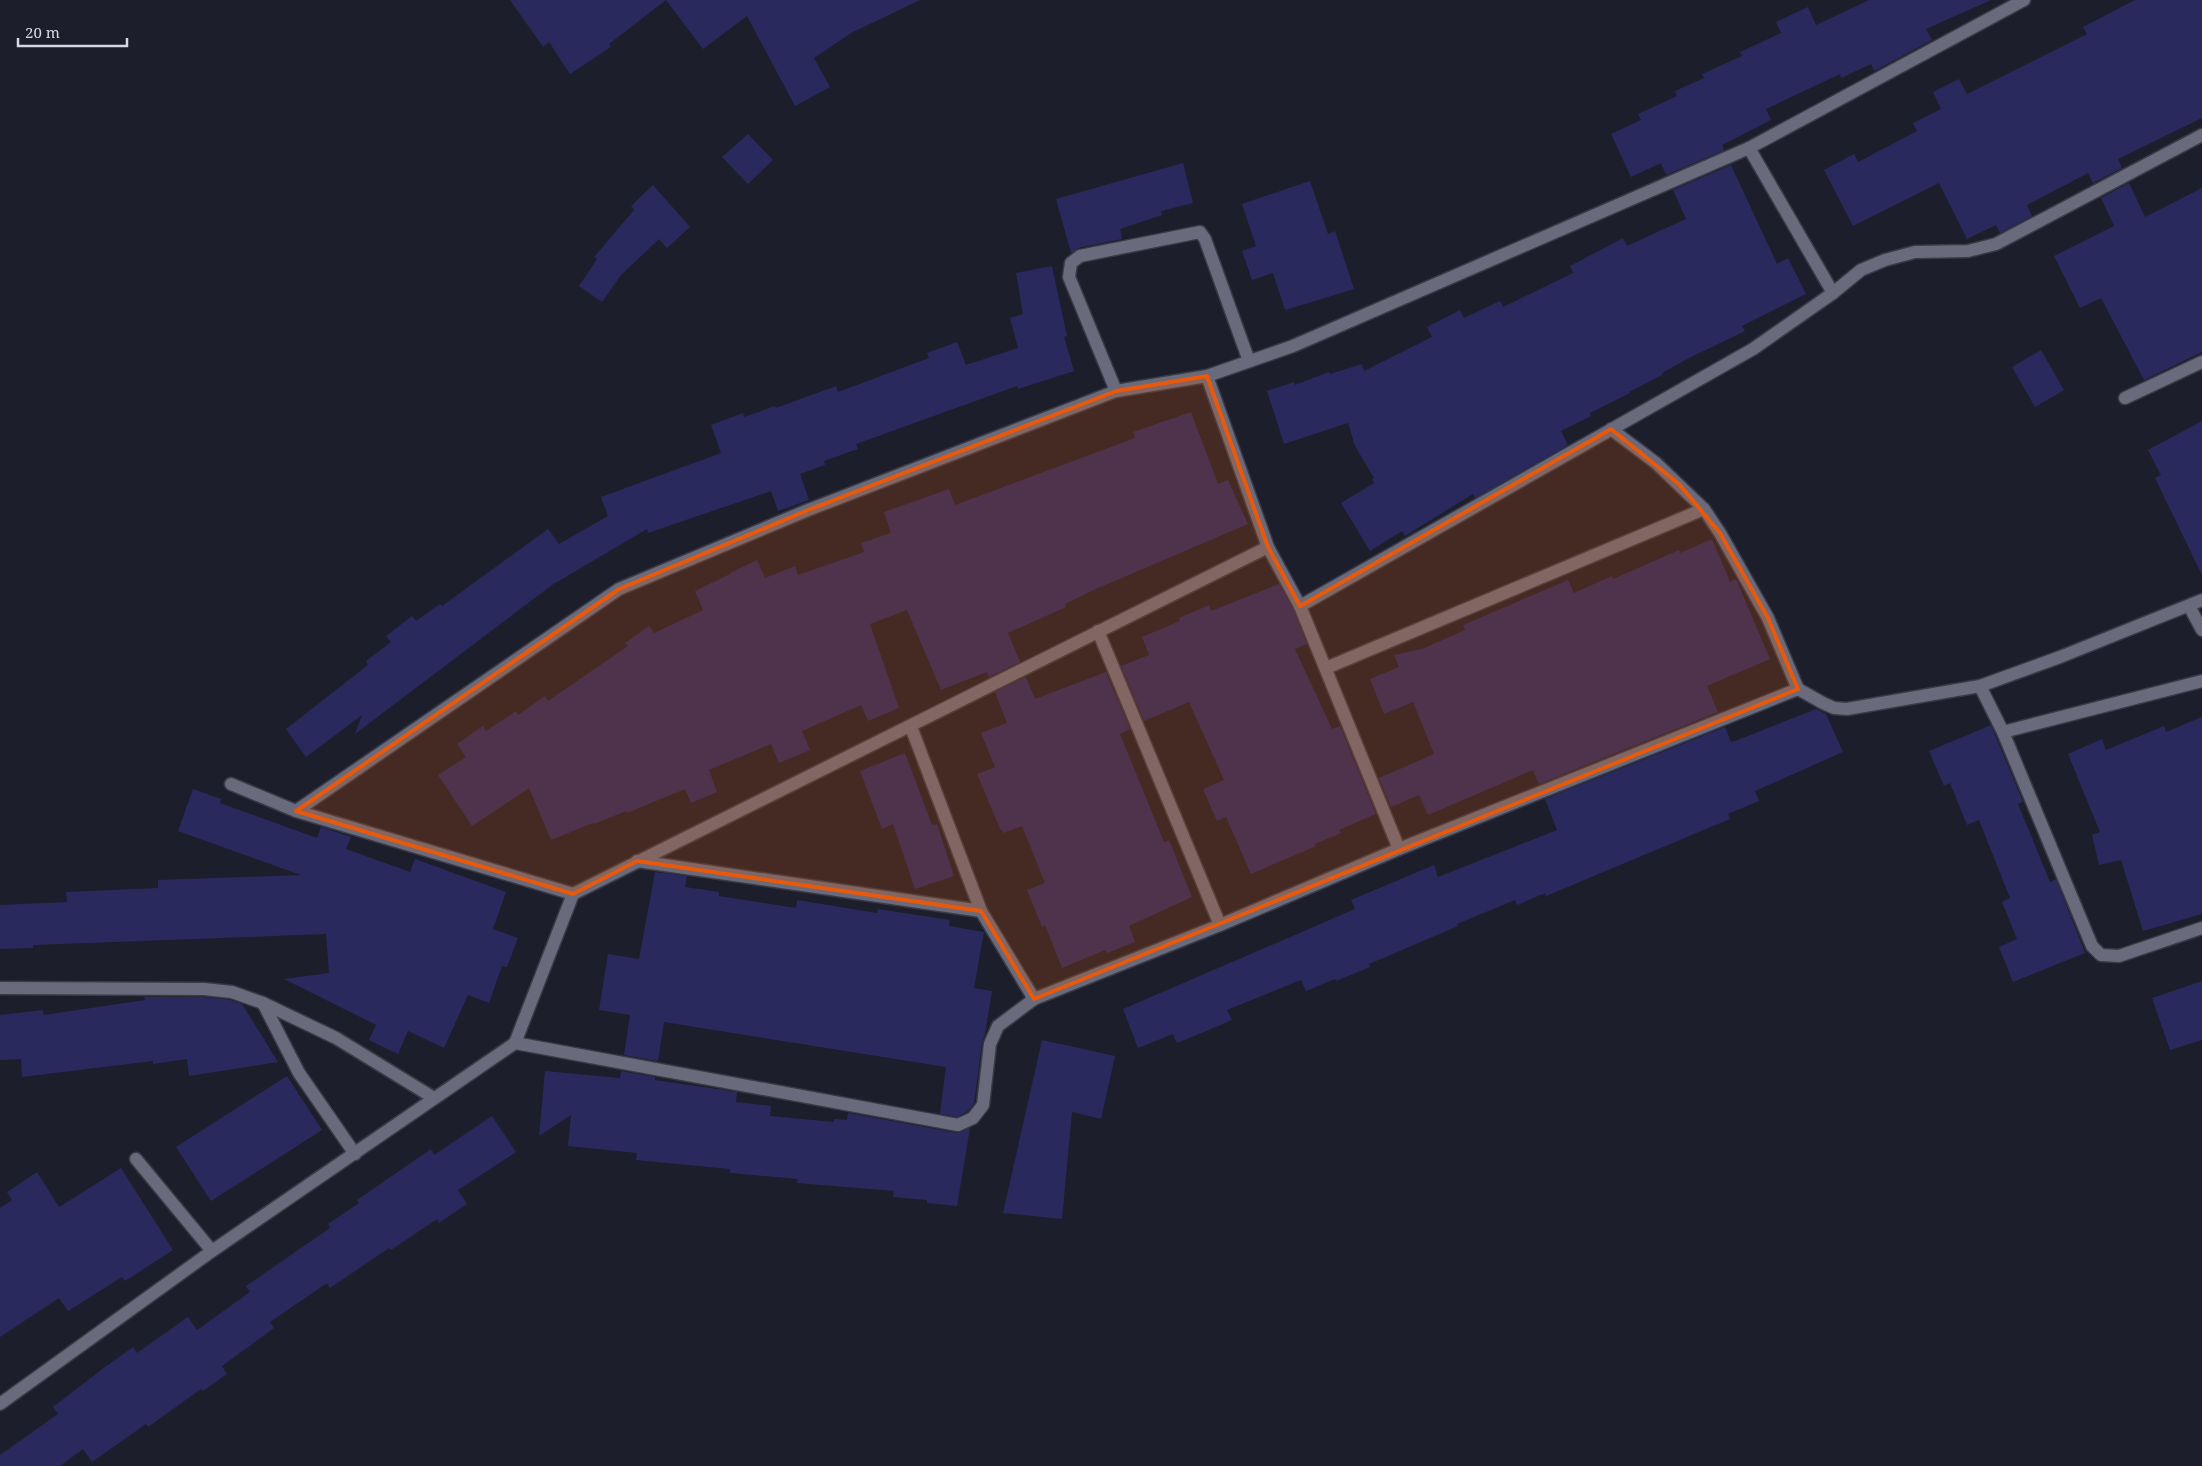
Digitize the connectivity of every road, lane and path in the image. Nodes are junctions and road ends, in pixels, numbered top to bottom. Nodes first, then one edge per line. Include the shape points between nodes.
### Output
1 (2024, 0) edge
2 (2202, 135) edge
3 (1749, 148) junction
4 (1833, 293) junction
5 (1249, 361) junction
6 (2202, 362) edge
7 (1207, 376) junction
8 (1116, 391) junction
9 (2125, 398) dead end
10 (1612, 429) junction
11 (1704, 509) junction
12 (1268, 547) junction
13 (2202, 600) edge
14 (1300, 606) junction
15 (2189, 606) junction
16 (2202, 630) edge
17 (1098, 631) junction
18 (1326, 668) junction
19 (2202, 681) edge
20 (1980, 686) junction
21 (1798, 688) junction
22 (910, 727) junction
23 (2003, 732) junction
24 (231, 784) dead end
25 (296, 811) junction
26 (1399, 849) junction
27 (637, 861) junction
28 (573, 894) junction
29 (981, 911) junction
30 (1220, 925) junction
31 (2202, 928) edge
32 (0, 988) edge
33 (1034, 999) junction
34 (263, 1003) junction
35 (515, 1043) junction
36 (434, 1098) junction
37 (355, 1154) junction
38 (136, 1159) dead end
39 (212, 1251) junction
40 (0, 1404) edge

1 - 3 street
2 - 4 street via 1996,244 1968,251 1915,252 1885,260 1861,270
3 - 4 street
3 - 5 street via 1302,342
4 - 10 street via 1753,349
5 - 7 street
5 - 8 street via 1200,232 1080,256 1071,263 1069,277
6 - 9 street
7 - 8 street
7 - 12 street
8 - 25 street via 808,510 619,589
10 - 11 street via 1656,463
10 - 14 street
11 - 18 street
11 - 21 street via 1768,618
12 - 14 street
12 - 17 street
13 - 15 street
14 - 18 street
15 - 16 street
15 - 20 street
17 - 22 street
17 - 30 street
18 - 26 street
19 - 23 street
20 - 21 street via 1846,709 1823,704
20 - 23 street
21 - 26 street
22 - 27 street
22 - 29 street
23 - 31 street via 2092,946 2101,955 2119,956
24 - 25 street
25 - 28 street
26 - 30 street
27 - 28 street
27 - 29 street
28 - 35 street
29 - 33 street
30 - 33 street
32 - 34 street via 204,989 232,992
33 - 35 street via 998,1026 990,1044 983,1105 973,1118 958,1125
34 - 36 street via 336,1038
34 - 37 street via 298,1073
35 - 36 street
36 - 37 street
37 - 39 street
38 - 39 street
39 - 40 street

